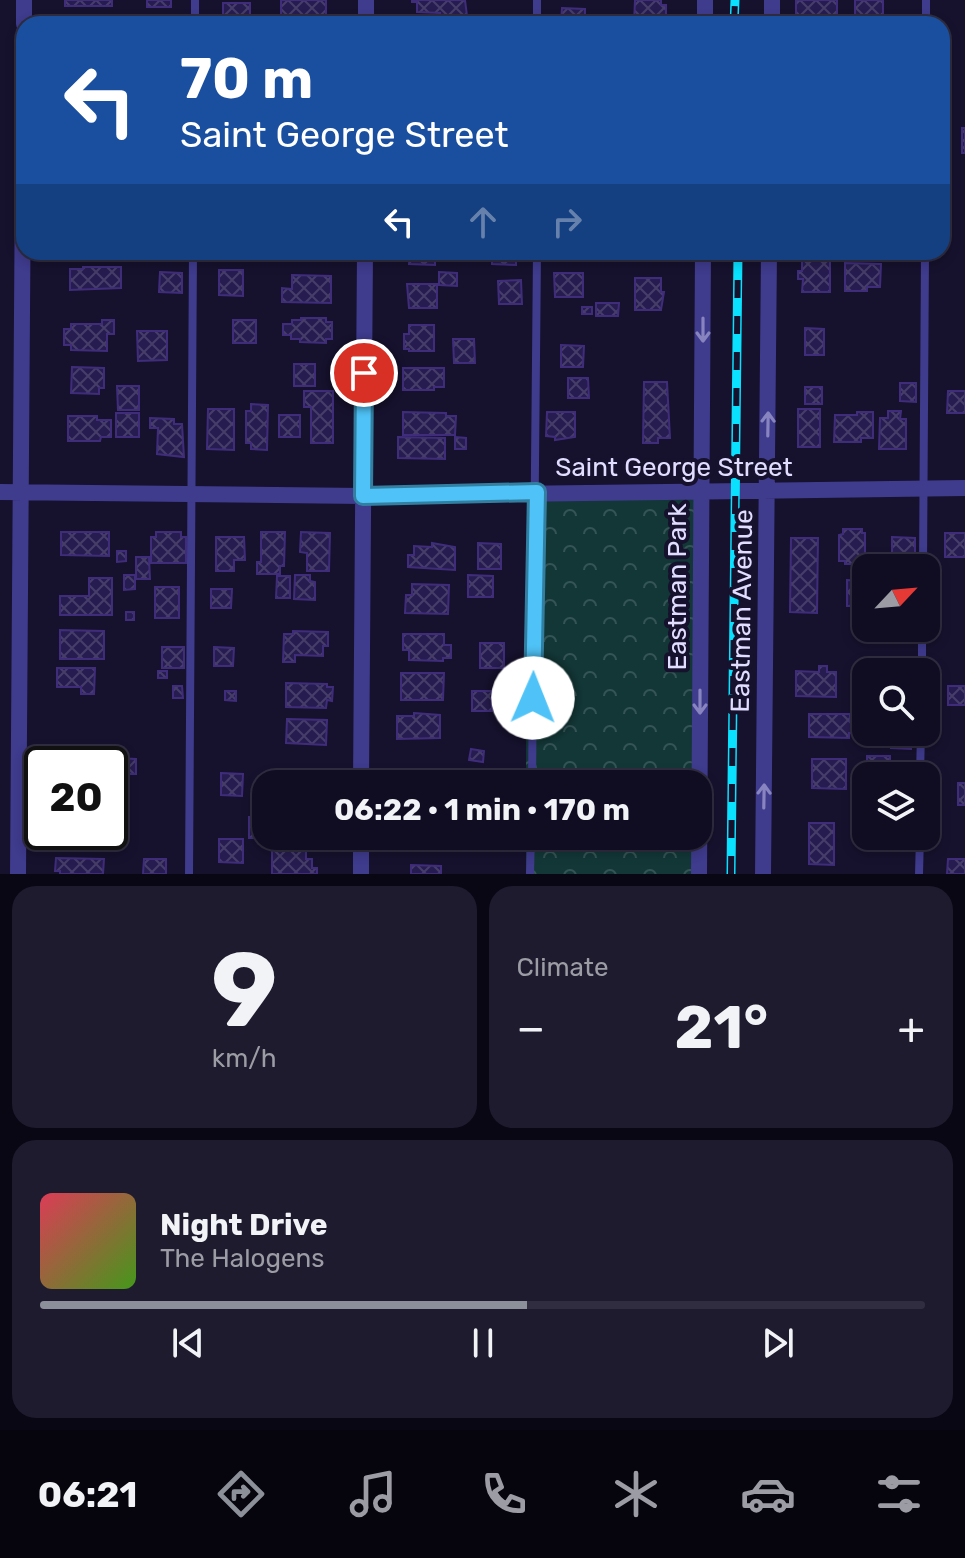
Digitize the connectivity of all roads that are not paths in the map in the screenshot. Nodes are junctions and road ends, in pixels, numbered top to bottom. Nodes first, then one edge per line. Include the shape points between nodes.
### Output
1 (23, 260) edge
2 (193, 260) edge
3 (365, 260) edge
4 (537, 260) edge
5 (703, 260) edge
6 (769, 260) edge
7 (925, 260) edge
8 (924, 488) junction
9 (965, 488) edge
10 (767, 491) junction
11 (0, 492) edge
12 (21, 492) junction
13 (537, 492) junction
14 (702, 492) junction
15 (192, 494) junction
16 (363, 496) junction
17 (923, 554) edge
18 (361, 770) edge
19 (532, 770) edge
20 (361, 850) edge
21 (531, 850) edge
22 (920, 850) edge
23 (18, 874) edge
24 (189, 874) edge
25 (361, 874) edge
26 (530, 874) edge
27 (699, 874) edge
28 (763, 874) edge
29 (919, 874) edge

1 - 12 street
2 - 15 lane
3 - 16 street
4 - 13 lane
5 -> 14 street, Eastman Park
10 -> 6 street, Eastman Avenue
7 - 8 lane
8 - 9 street, Saint George Street
8 - 10 street, Saint George Street
8 - 17 lane
10 - 14 street, Saint George Street
28 -> 10 street, Eastman Avenue
11 - 12 street, Saint George Street
12 - 15 street, Saint George Street
12 - 23 street
13 - 14 street, Saint George Street
13 - 16 street, Saint George Street
13 - 19 lane
14 -> 27 street, Eastman Park
15 - 16 street, Saint George Street
15 - 24 lane
16 - 18 street
20 - 25 street
21 - 26 lane
22 - 29 lane

